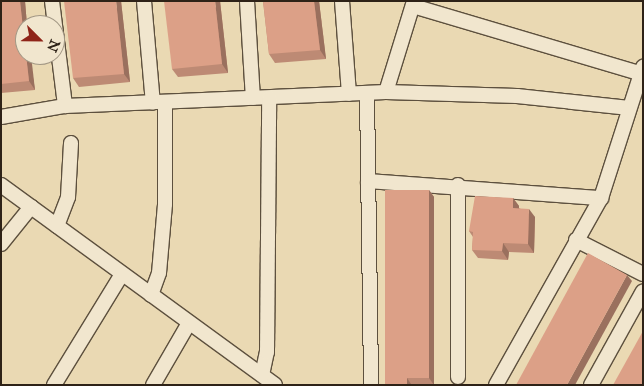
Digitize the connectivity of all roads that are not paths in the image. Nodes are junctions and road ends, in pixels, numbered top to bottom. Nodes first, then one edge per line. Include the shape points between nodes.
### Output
1 (52, 1) edge
2 (144, 1) edge
3 (247, 1) edge
4 (342, 1) edge
5 (414, 3) edge
6 (642, 72) edge
7 (386, 92) junction
8 (367, 93) junction
9 (350, 94) junction
10 (254, 98) junction
11 (269, 98) junction
12 (159, 103) junction
13 (66, 106) junction
14 (629, 108) junction
15 (1, 118) edge
16 (71, 143) dead end
17 (368, 181) junction
18 (1, 185) edge
19 (458, 185) junction
20 (601, 198) junction
21 (31, 207) junction
22 (57, 226) junction
23 (576, 240) junction
24 (1, 244) edge
25 (122, 274) junction
26 (643, 274) edge
27 (643, 291) edge
28 (151, 295) junction
29 (189, 323) junction
30 (458, 377) dead end
31 (269, 382) edge
32 (54, 385) edge
33 (153, 385) edge
34 (370, 385) edge
35 (496, 385) edge
36 (591, 385) edge

1 - 13 street
2 - 12 street
3 - 10 street
4 - 9 street
5 - 6 street
5 - 7 street
6 - 14 street
7 - 8 street
7 - 14 street via 517,96
8 - 9 street
8 - 17 street
9 - 11 street
10 - 11 street
10 - 12 street
11 - 31 street
12 - 13 street
12 - 28 street via 163,224 159,273
13 - 15 street
14 - 20 street
16 - 22 street via 68,197
17 - 19 street
17 - 34 street
18 - 21 street
19 - 20 street
19 - 30 street
20 - 23 street
21 - 22 street
21 - 24 street
22 - 25 street
23 - 26 street
23 - 35 street
25 - 28 street
25 - 32 street
27 - 36 street
28 - 29 street
29 - 31 street
29 - 33 street

